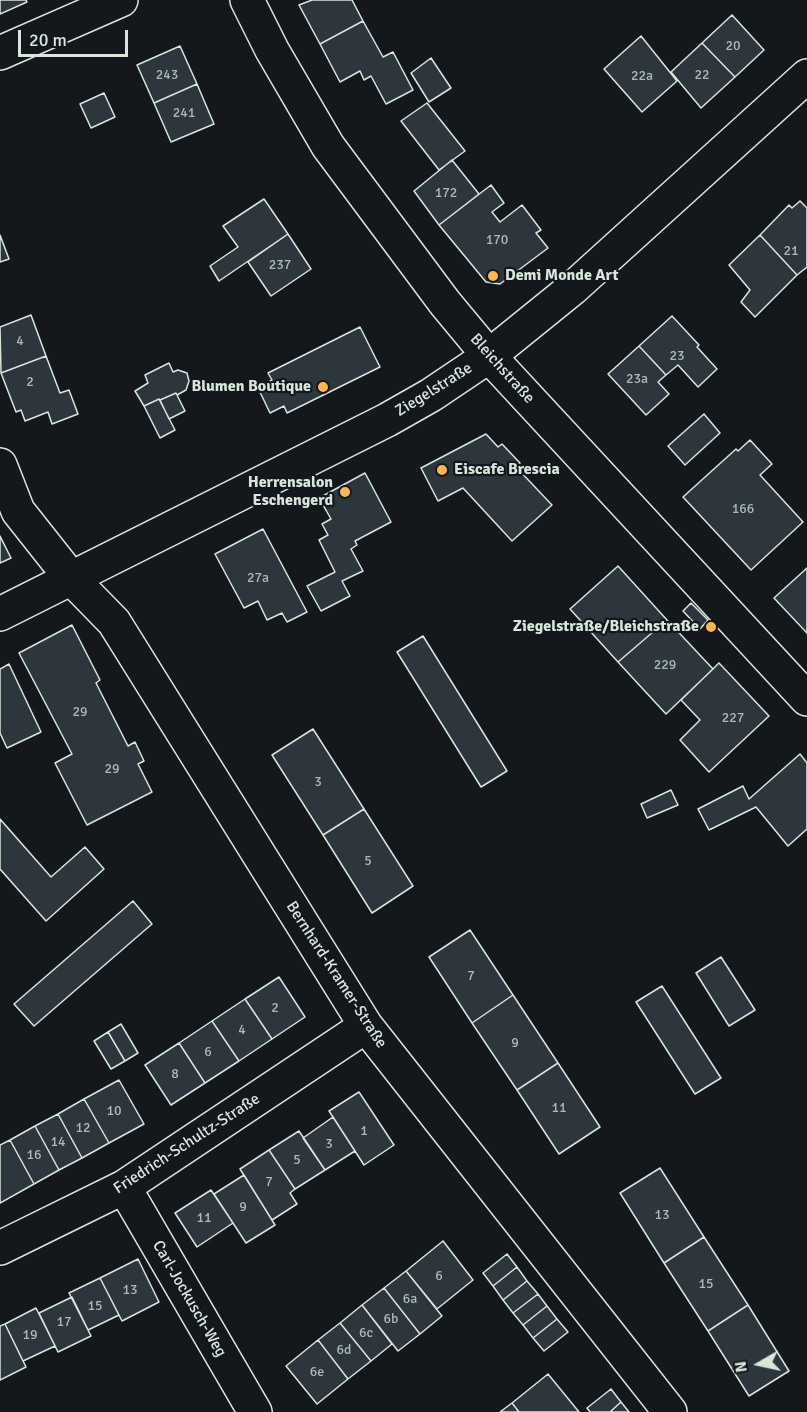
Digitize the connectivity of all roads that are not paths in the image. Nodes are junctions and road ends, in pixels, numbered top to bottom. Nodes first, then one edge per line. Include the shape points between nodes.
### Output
1 (121, 0) edge
2 (247, 0) edge
3 (0, 52) edge
4 (807, 76) edge
5 (489, 356) junction
6 (0, 465) edge
7 (71, 578) junction
8 (0, 614) edge
9 (807, 699) edge
10 (366, 1026) junction
11 (124, 1187) junction
12 (0, 1248) edge
13 (255, 1412) edge
14 (670, 1412) edge

1 - 3 street
2 - 5 street, Bleichstraße via 328,146
4 - 5 street, Ziegelstraße via 573,288
5 - 7 street, Ziegelstraße via 387,420
5 - 9 street, Bleichstraße
6 - 7 street, Bernhard-Kramer-Straße via 18,511
7 - 8 street, Ziegelstraße
7 - 10 street, Bernhard-Kramer-Straße via 114,622
10 - 11 street, Friedrich-Schultz-Straße
10 - 14 street, Bernhard-Kramer-Straße
11 - 12 street, Friedrich-Schultz-Straße
11 - 13 street, Carl-Jockusch-Weg

